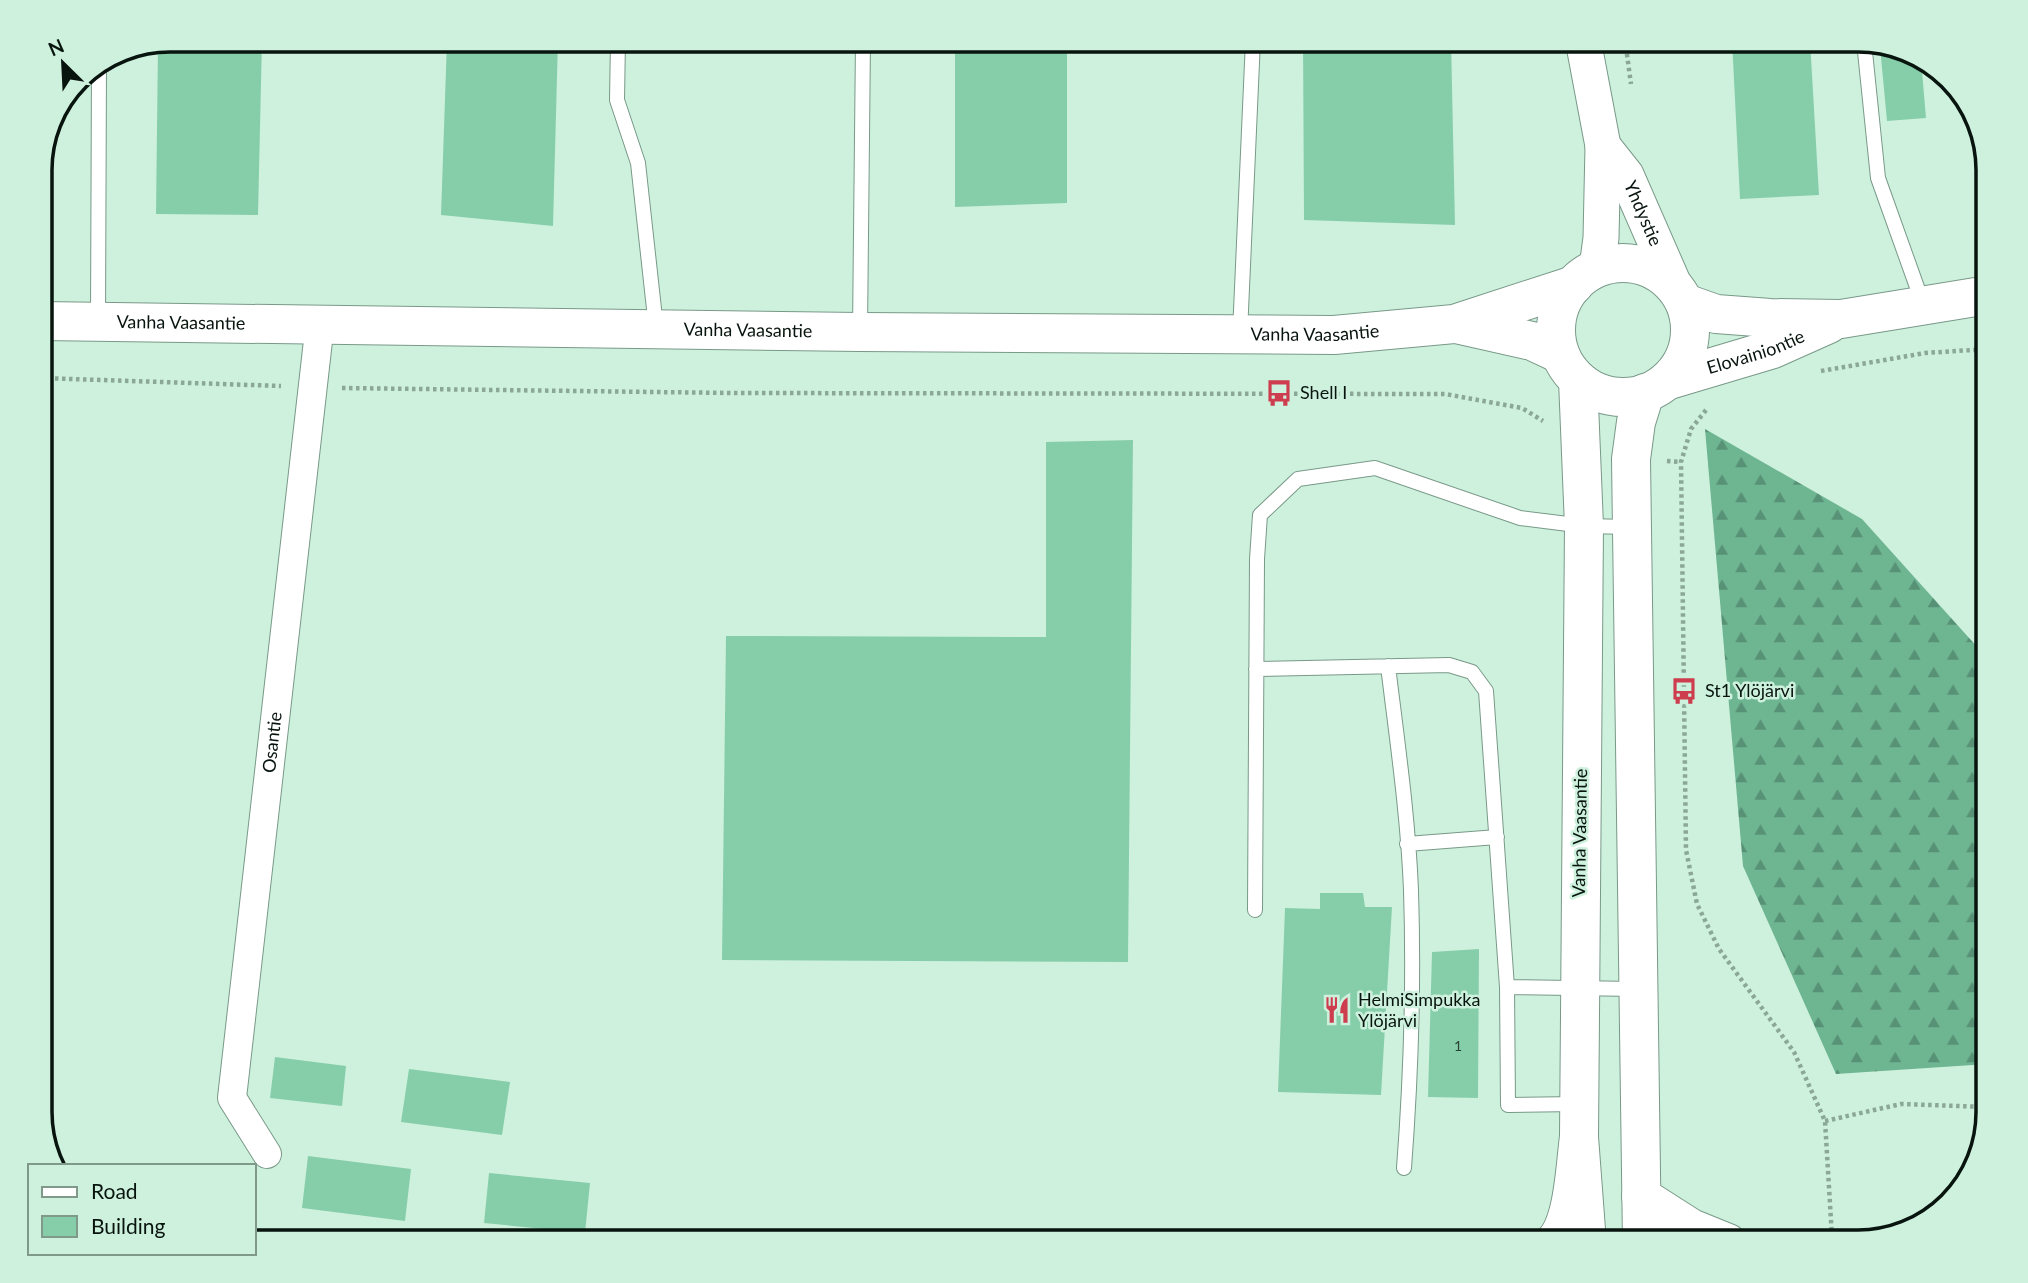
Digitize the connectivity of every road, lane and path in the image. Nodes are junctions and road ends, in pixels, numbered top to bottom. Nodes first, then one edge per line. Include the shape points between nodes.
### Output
1 (618, 52) edge
2 (863, 52) edge
3 (1252, 52) edge
4 (1585, 52) edge
5 (1626, 52) edge
6 (1865, 53) edge
7 (99, 77) edge
8 (1631, 91) dead end
9 (1603, 146) junction
10 (1586, 276) junction
11 (1680, 295) junction
12 (1976, 297) edge
13 (1923, 305) junction
14 (1841, 319) junction
15 (53, 321) edge
16 (98, 322) junction
17 (320, 323) junction
18 (1454, 324) junction
19 (656, 329) junction
20 (860, 332) junction
21 (1240, 336) junction
22 (1976, 350) edge
23 (1569, 367) junction
24 (1818, 371) dead end
25 (53, 378) edge
26 (314, 387) junction
27 (1657, 387) junction
28 (1711, 402) dead end
29 (1548, 425) dead end
30 (1630, 459) junction
31 (1681, 462) junction
32 (1584, 526) junction
33 (1631, 527) junction
34 (1388, 666) junction
35 (1256, 669) junction
36 (1497, 837) junction
37 (1407, 844) junction
38 (1255, 910) dead end
39 (1507, 987) junction
40 (1578, 988) junction
41 (1637, 989) junction
42 (1976, 1107) edge
43 (1579, 1121) junction
44 (1825, 1121) junction
45 (267, 1154) dead end
46 (1404, 1168) dead end
47 (1641, 1196) junction
48 (1561, 1230) edge
49 (1586, 1230) edge
50 (1642, 1230) edge
51 (1696, 1230) edge
52 (1832, 1230) edge

1 - 19 lane via 617,100 638,163
2 - 20 lane
3 - 21 lane
4 - 9 street, Yhdystie
5 - 8 path
6 - 13 lane via 1878,178
7 - 16 lane
9 - 10 street, Yhdystie via 1601,238
9 - 11 street, Yhdystie via 1626,175
10 - 11 main road via 1615,263 1633,263 1652,269
10 - 18 main road, Vanha Vaasantie
10 - 23 main road via 1562,303 1557,321 1556,337
11 - 14 main road, Elovainiontie via 1716,314
11 - 27 main road via 1690,321 1690,339 1685,355
12 - 13 main road, Elovainiontie
13 - 14 main road, Elovainiontie
14 - 27 main road, Elovainiontie via 1773,349
15 - 16 main road, Vanha Vaasantie
16 - 17 main road, Vanha Vaasantie
17 - 19 main road, Vanha Vaasantie
17 - 26 street, Osantie
18 - 21 main road, Vanha Vaasantie via 1334,335
18 - 23 main road, Vanha Vaasantie via 1532,341
19 - 20 main road, Vanha Vaasantie
20 - 21 main road, Vanha Vaasantie
22 - 24 path via 1925,353
23 - 27 main road via 1592,390 1611,396 1631,397
23 - 32 main road, Vanha Vaasantie
25 - 26 path
26 - 29 path via 1445,394 1522,408
26 - 45 street, Osantie via 232,1098
27 - 30 main road via 1636,422
28 - 31 path via 1691,429
30 - 31 path
30 - 33 main road
31 - 44 path via 1686,850 1698,904 1719,949 1794,1052
32 - 33 lane
32 - 35 lane via 1520,518 1374,468 1298,479 1260,515
32 - 40 main road, Vanha Vaasantie
33 - 41 main road
34 - 35 lane
34 - 36 lane via 1449,665 1472,672 1486,691
34 - 37 lane
35 - 38 lane
36 - 37 lane
36 - 39 lane
37 - 46 lane via 1412,1060
39 - 40 lane
39 - 43 lane via 1508,1105
40 - 41 lane
40 - 43 main road, Vanha Vaasantie
41 - 47 main road
42 - 44 path via 1900,1104
43 - 48 main road
43 - 49 main road, Vanha Vaasantie
44 - 52 path
47 - 50 main road
47 - 51 main road

